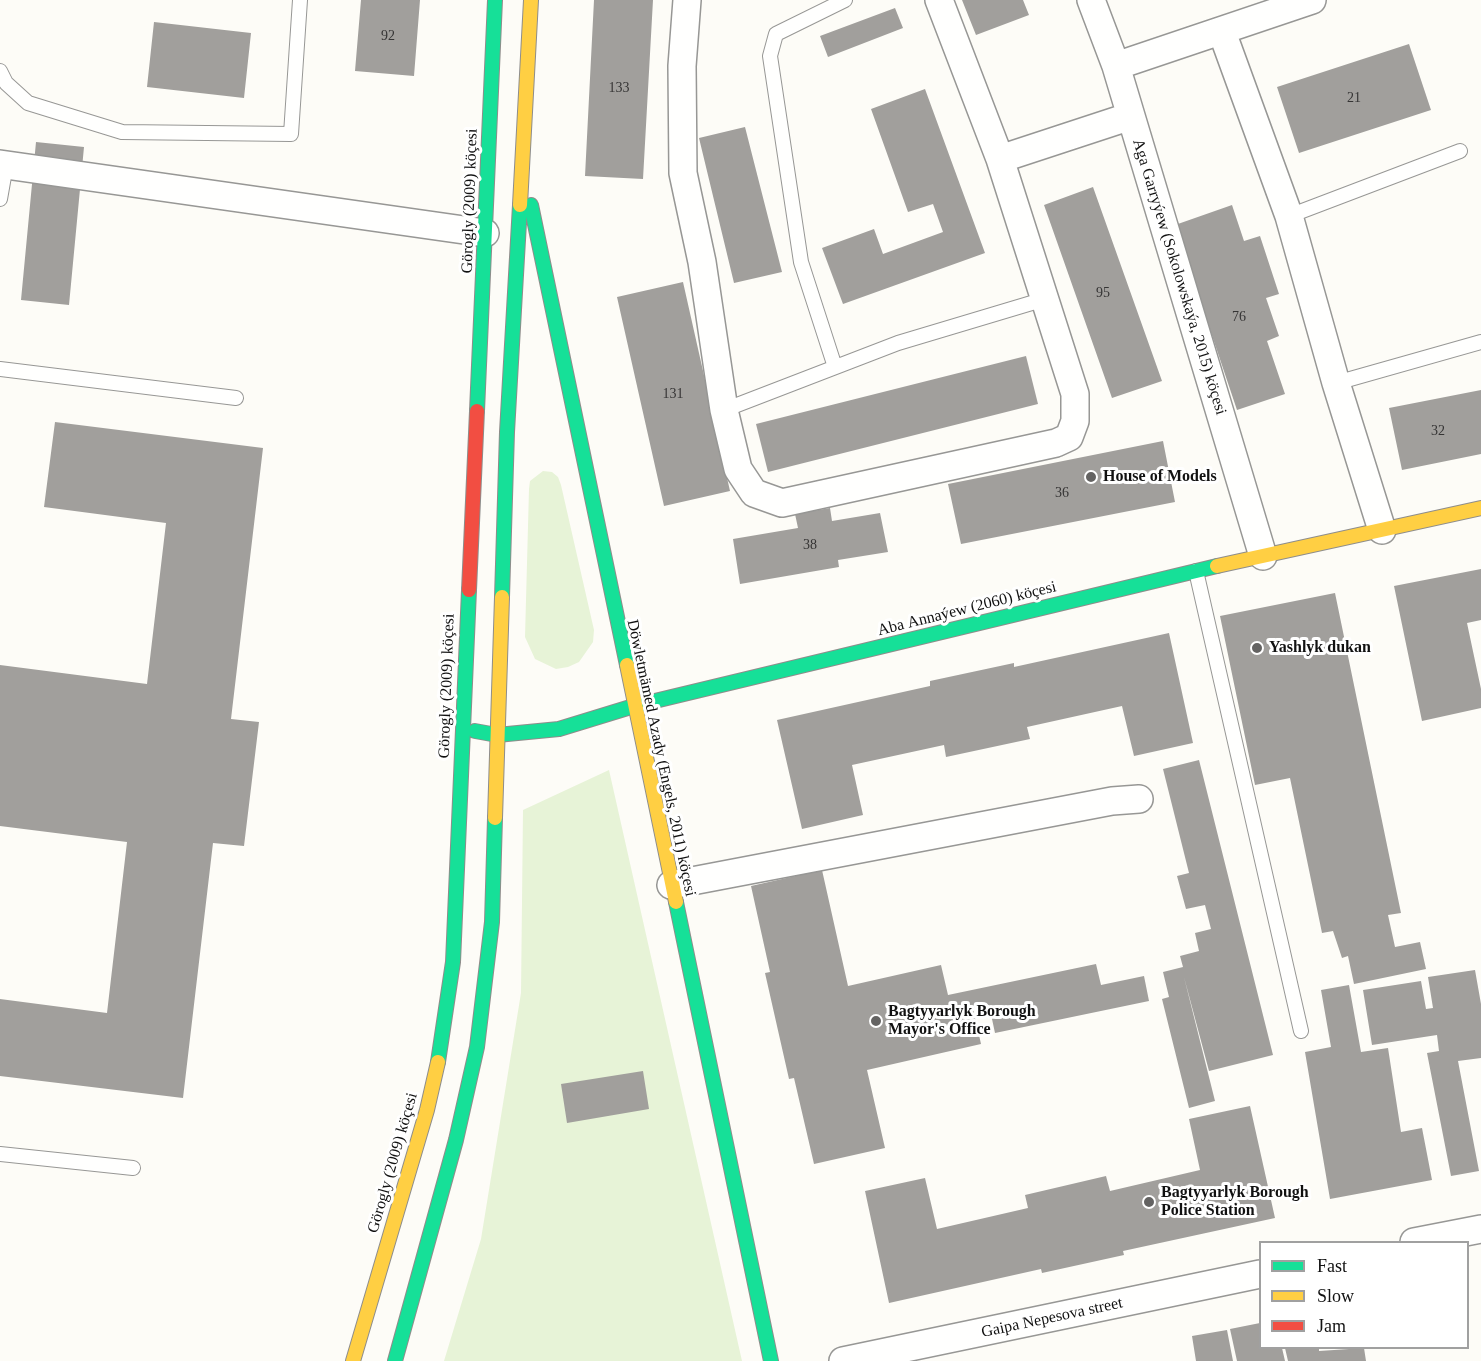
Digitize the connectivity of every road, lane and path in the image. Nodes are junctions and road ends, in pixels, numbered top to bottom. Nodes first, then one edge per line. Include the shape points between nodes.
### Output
1 (300, 0) edge
2 (495, 0) edge
3 (531, 0) edge
4 (687, 0) edge
5 (845, 0) edge
6 (939, 0) edge
7 (1091, 0) edge
8 (1312, 0) edge
9 (1222, 32) junction
10 (1116, 66) junction
11 (0, 71) edge
12 (1131, 116) junction
13 (1460, 151) dead end
14 (1000, 159) junction
15 (522, 160) junction
16 (3, 164) edge
17 (0, 199) edge
18 (1289, 216) junction
19 (485, 232) junction
20 (1045, 299) junction
21 (1481, 342) edge
22 (835, 367) junction
23 (0, 369) edge
24 (1336, 383) junction
25 (236, 398) dead end
26 (724, 410) junction
27 (1481, 508) edge
28 (1382, 530) junction
29 (1263, 556) junction
30 (1196, 571) junction
31 (634, 706) junction
32 (461, 730) junction
33 (497, 735) junction
34 (1139, 799) dead end
35 (671, 885) junction
36 (1301, 1031) dead end
37 (0, 1154) edge
38 (133, 1168) dead end
39 (1481, 1229) edge
40 (1419, 1241) edge
41 (1259, 1274) edge
42 (353, 1361) edge
43 (395, 1361) edge
44 (771, 1361) edge
45 (843, 1361) edge

1 - 11 lane via 291,134 122,132 28,103 6,83
2 - 19 main road, Görogly (2009) köçesi
3 - 15 main road
4 - 26 street via 682,66 683,173 702,262
5 - 22 lane via 776,34 770,56 801,262
6 - 14 street
7 - 10 street, Aga Garryýew (Sokolowskaýa, 2015) köçesi
8 - 9 street
9 - 10 street
9 - 18 street
10 - 12 street, Aga Garryýew (Sokolowskaýa, 2015) köçesi
12 - 14 street
12 - 29 street, Aga Garryýew (Sokolowskaýa, 2015) köçesi
13 - 18 lane
14 - 20 street
15 - 31 main road, Döwletmämed Azady (Engels, 2011) köçesi
15 - 33 main road via 507,432
16 - 17 lane
16 - 19 street
18 - 24 street
19 - 32 main road, Görogly (2009) köçesi
20 - 22 lane via 898,343
20 - 26 street via 1075,394 1075,421 1069,437 1056,443 782,503 754,493 738,469
21 - 24 lane
22 - 26 lane
23 - 25 lane
24 - 28 street
27 - 28 main road, Aba Annaýew (2060) köçesi
28 - 29 main road, Aba Annaýew (2060) köçesi
29 - 30 main road, Aba Annaýew (2060) köçesi
30 - 31 main road, Aba Annaýew (2060) köçesi
30 - 36 lane
31 - 33 main road, Aba Annaýew (2060) köçesi via 559,729
31 - 35 main road, Döwletmämed Azady (Engels, 2011) köçesi
32 - 33 main road, Aba Annaýew (2060) köçesi
32 - 42 main road, Görogly (2009) köçesi via 453,962 441,1047 427,1110
33 - 43 main road via 492,922 477,1047 456,1140
34 - 35 street via 1100,803
35 - 44 main road, Döwletmämed Azady (Engels, 2011) köçesi
37 - 38 lane
39 - 40 street
41 - 45 street, Gaipa Nepesova street

